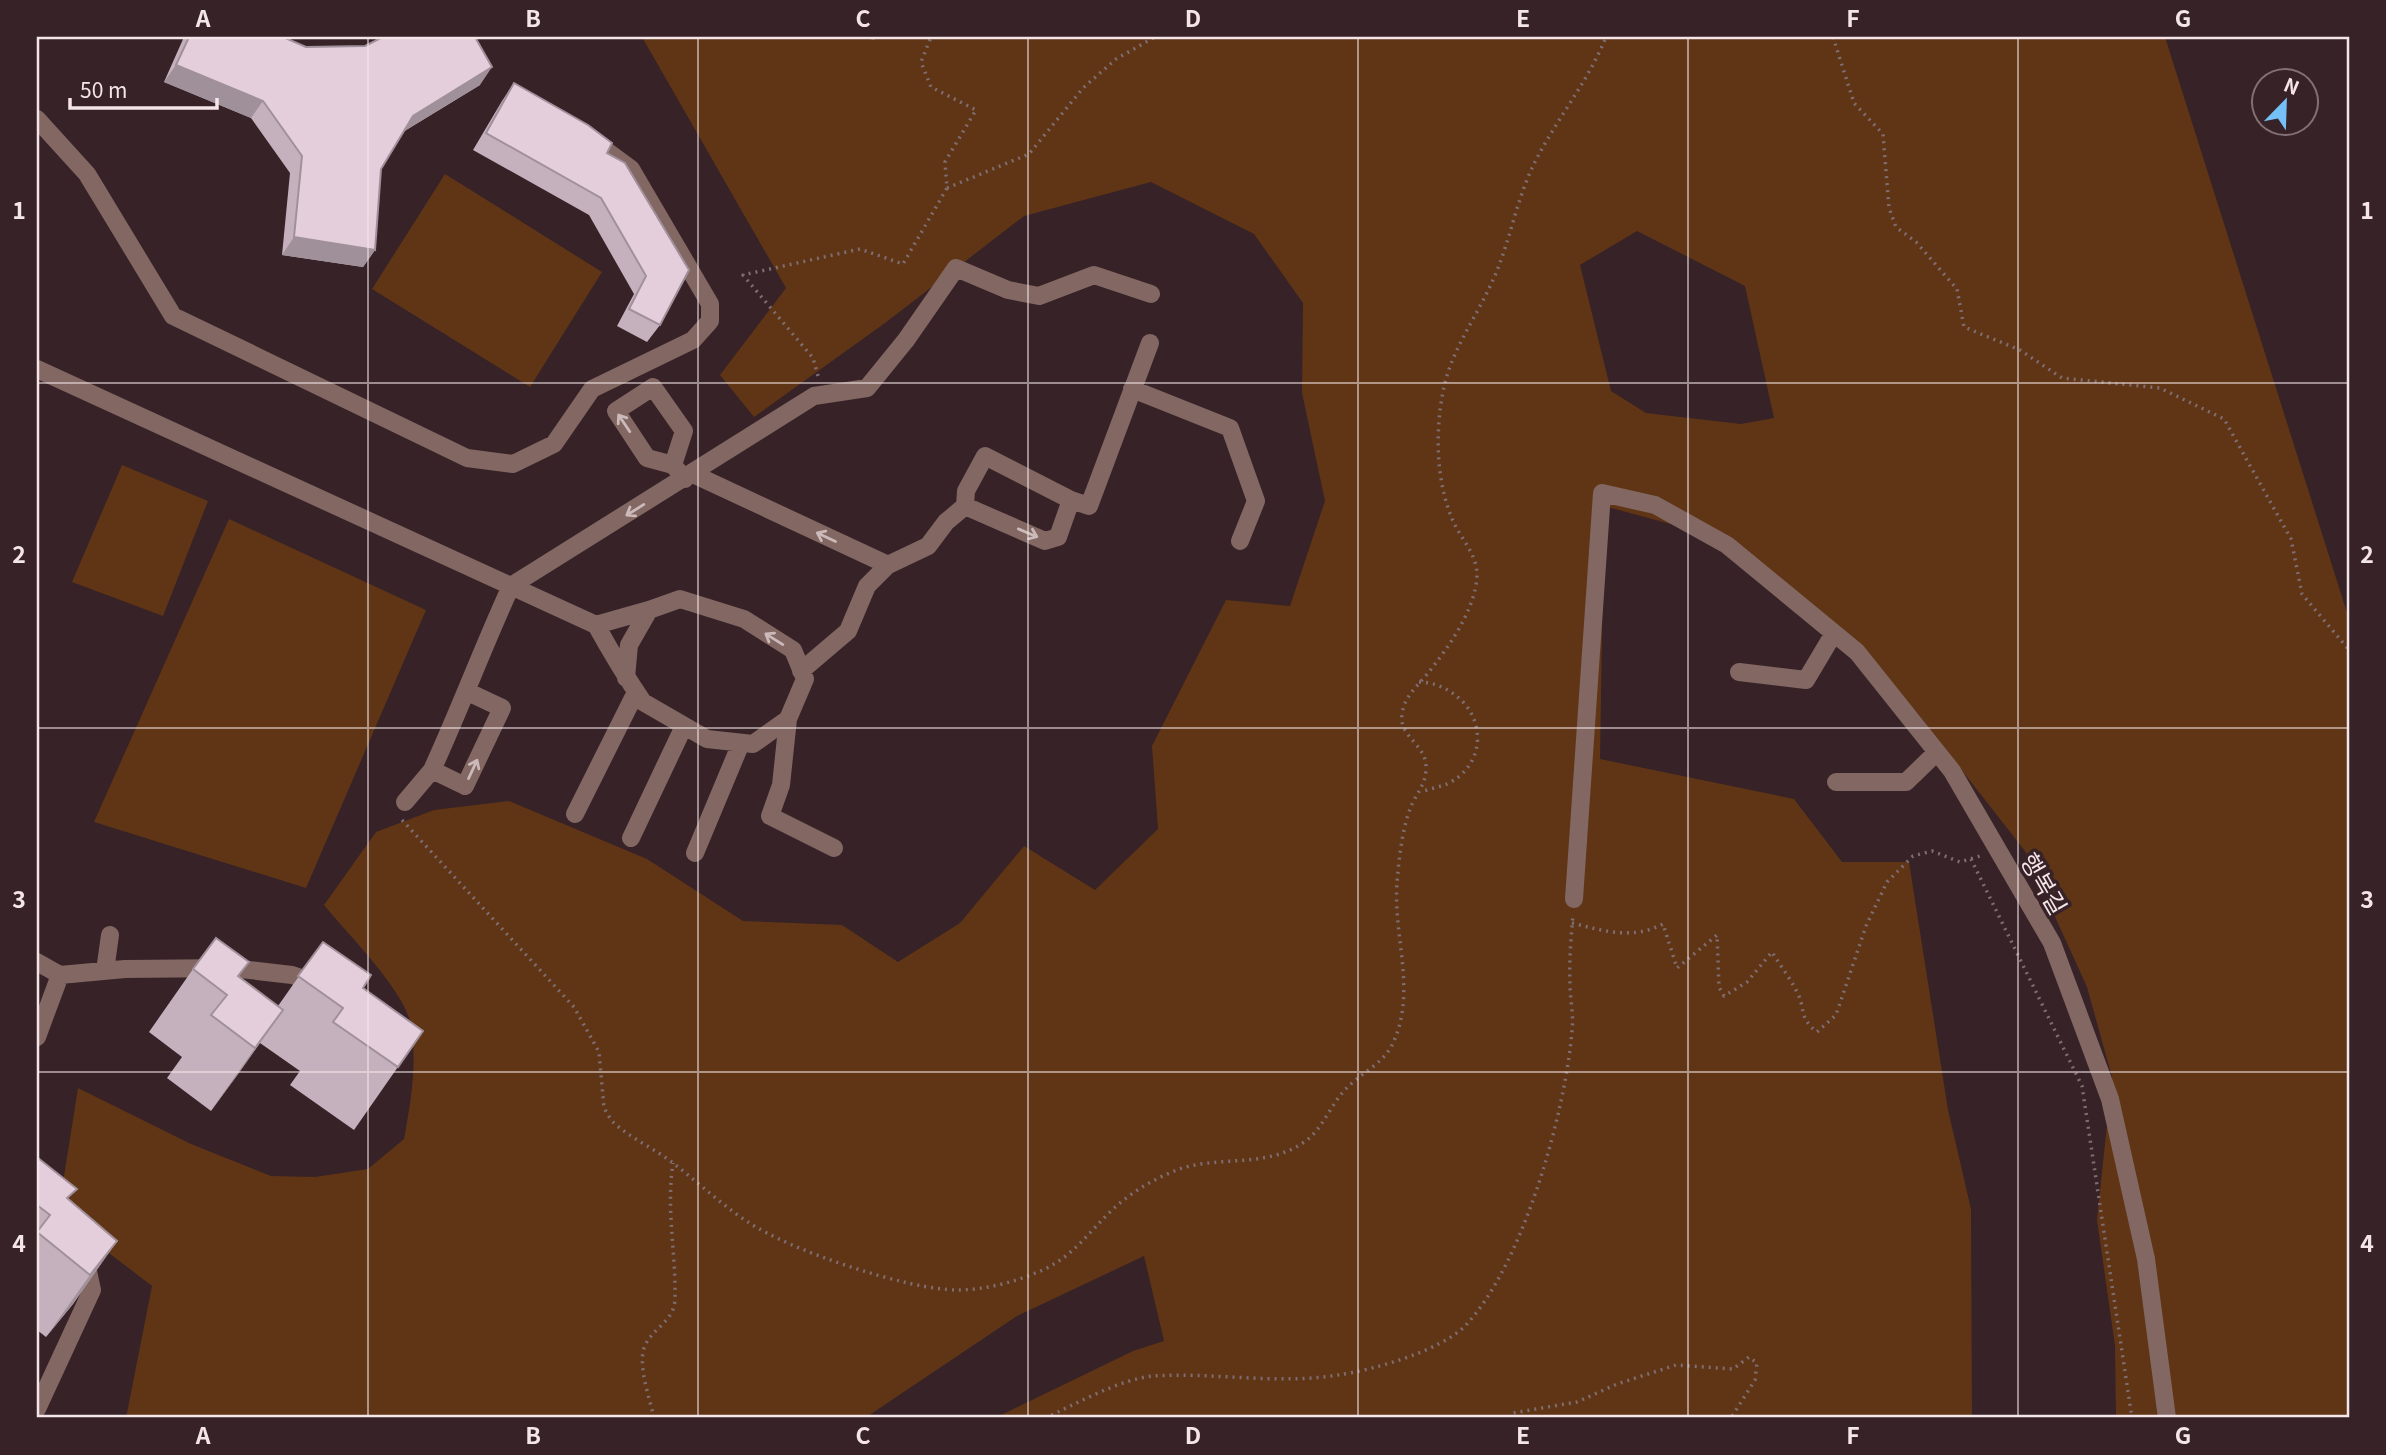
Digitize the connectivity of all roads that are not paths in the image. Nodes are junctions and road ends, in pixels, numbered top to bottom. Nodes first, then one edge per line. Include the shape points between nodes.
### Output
1 (37, 120) edge
2 (576, 128) edge
3 (1151, 294) dead end
4 (1150, 343) dead end
5 (37, 369) edge
6 (1132, 389) junction
7 (673, 465) dead end
8 (689, 477) junction
9 (1071, 500) junction
10 (965, 506) junction
11 (1240, 541) dead end
12 (888, 565) junction
13 (511, 586) junction
14 (649, 610) junction
15 (596, 625) junction
16 (1834, 633) junction
17 (801, 671) junction
18 (1739, 671) dead end
19 (631, 685) junction
20 (468, 692) junction
21 (788, 719) junction
22 (684, 726) junction
23 (741, 743) junction
24 (1937, 752) junction
25 (432, 770) junction
26 (1836, 782) dead end
27 (405, 802) road end
28 (575, 814) dead end
29 (631, 838) dead end
30 (834, 848) dead end
31 (695, 853) dead end
32 (1574, 900) dead end
33 (110, 935) dead end
34 (37, 962) edge
35 (105, 971) junction
36 (60, 975) junction
37 (337, 990) edge
38 (37, 1037) edge
39 (66, 1243) edge
40 (37, 1409) edge
41 (2167, 1418) edge

1 - 2 street via 87,174 173,316 467,458 513,464 554,444 592,389 692,340 710,321 710,304 631,169
3 - 8 street via 1094,275 1039,296 1008,290 956,268 867,388 814,396
4 - 6 street
5 - 13 street
6 - 9 street via 1089,506
6 - 11 street via 1230,428 1256,501
7 - 8 street
12 -> 8 street
8 -> 13 street
10 -> 9 street via 1045,541 1058,537
9 - 10 street via 985,456 966,491
10 - 12 street via 928,545
12 - 17 street via 867,586 848,631
13 - 15 street
13 - 20 street
14 - 15 street
17 -> 14 street via 793,650 744,619 680,599
14 - 19 street via 629,645
15 - 19 street
16 - 18 street via 1806,680
16 - 24 street, 행복길 via 1857,652
16 - 32 street, 행복길 via 1727,545 1655,505 1602,493
17 - 21 street via 804,679
19 - 22 street via 643,702
19 - 28 street
20 - 25 street
25 -> 20 street via 465,786 502,708
21 - 23 street via 753,744
21 - 30 street via 781,785 769,816
22 - 23 street via 707,739
22 - 29 street
23 - 31 street
24 - 26 street via 1906,782
24 - 41 street, 행복길 via 2052,943 2110,1099 2146,1259
25 - 27 street
33 - 35 street
34 - 36 street
35 - 36 street
35 - 37 street via 292,975
36 - 38 street
39 - 40 street via 86,1262 92,1290

